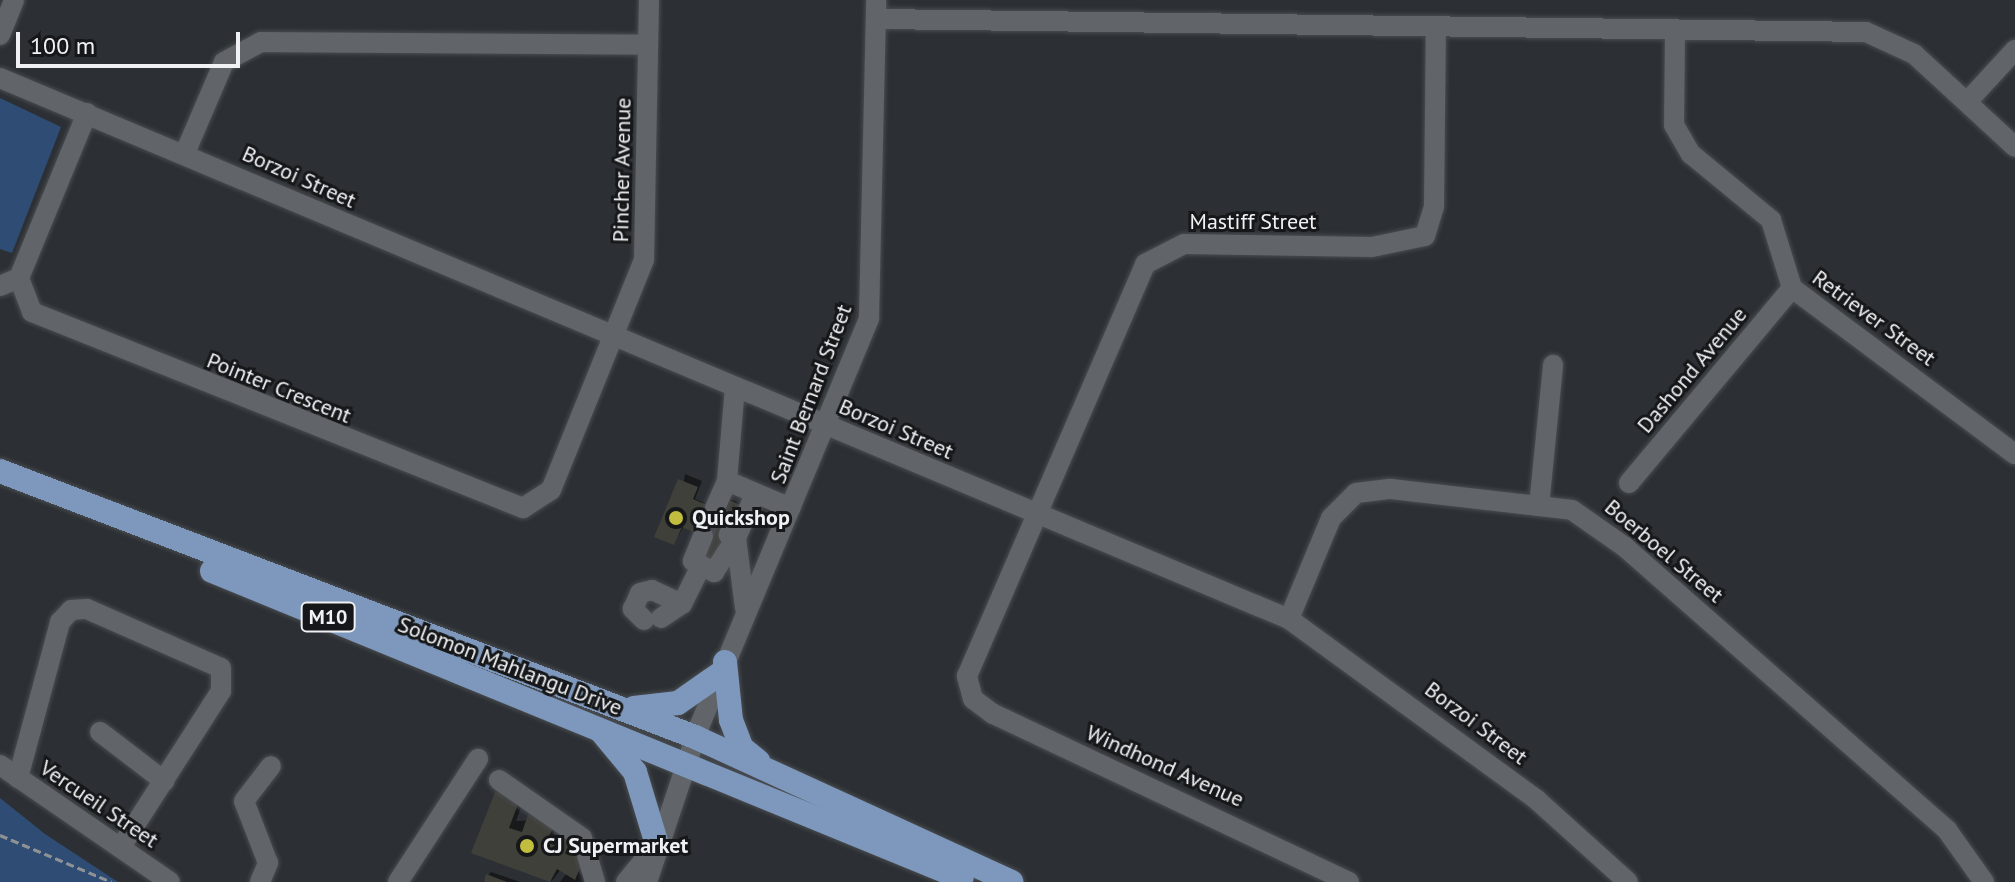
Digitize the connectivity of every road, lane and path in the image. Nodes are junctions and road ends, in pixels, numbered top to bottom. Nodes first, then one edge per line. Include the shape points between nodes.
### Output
1 (14, 0) edge
2 (649, 0) edge
3 (1102, 9) edge
4 (876, 10) edge
5 (1436, 30) junction
6 (1675, 33) junction
7 (0, 35) edge
8 (648, 45) junction
9 (2015, 50) edge
10 (0, 78) edge
11 (1967, 102) junction
12 (87, 113) junction
13 (2015, 147) edge
14 (185, 153) junction
15 (10, 282) edge
16 (1792, 288) junction
17 (619, 336) junction
18 (1553, 365) dead end
19 (735, 387) junction
20 (827, 425) junction
21 (2015, 454) edge
22 (0, 471) edge
23 (727, 481) junction
24 (1629, 483) dead end
25 (0, 485) edge
26 (755, 494) junction
27 (1539, 506) junction
28 (715, 508) tunnel mouth
29 (791, 508) junction
30 (1037, 515) junction
31 (703, 536) tunnel mouth
32 (732, 537) junction
33 (700, 568) junction
34 (682, 604) junction
35 (745, 615) junction
36 (1289, 619) junction
37 (723, 667) junction
38 (967, 687) joint
39 (608, 703) junction
40 (593, 723) junction
41 (100, 732) dead end
42 (695, 737) junction
43 (478, 759) dead end
44 (686, 762) junction
45 (0, 765) edge
46 (271, 766) dead end
47 (18, 778) junction
48 (499, 780) dead end
49 (786, 780) junction
50 (164, 781) junction
51 (0, 835) edge
52 (654, 845) junction
53 (121, 847) junction
54 (112, 882) edge
55 (170, 882) edge
56 (260, 882) edge
57 (398, 882) edge
58 (595, 882) edge
59 (626, 882) edge
60 (647, 882) edge
61 (972, 882) edge
62 (1011, 882) edge
63 (1349, 882) edge
64 (1628, 882) edge
65 (1984, 882) edge

1 - 7 street
2 - 8 street, Pincher Avenue
3 - 4 street
3 - 5 street
4 - 20 street, Saint Bernard Street via 872,305
5 - 6 street
5 - 30 street, Mastiff Street via 1434,207 1425,236 1397,245 1184,244 1158,252 1139,273
6 - 11 street via 1881,35
6 - 16 street, Retriever Street via 1674,125 1691,154 1771,220
8 - 14 street via 261,42 224,62
8 - 17 street, Pincher Avenue via 647,232
9 - 11 street
10 - 12 street, Borzoi Street
11 - 13 street
12 - 14 street, Borzoi Street
12 - 15 street, Pointer Crescent
14 - 17 street, Borzoi Street
15 - 17 street, Pointer Crescent via 25,304 48,320 523,508 551,490
16 - 21 street, Retriever Street
16 - 24 street, Dashond Avenue
17 - 19 street, Borzoi Street
18 - 27 street
19 - 20 street, Borzoi Street
19 - 23 street via 727,414
20 - 29 street, Saint Bernard Street
20 - 30 street, Borzoi Street
22 - 39 main road, Solomon Mahlangu Drive
23 - 26 street
23 - 28 street
25 - 40 main road, Solomon Mahlangu Drive / M10
26 - 29 street
26 - 32 street
27 - 36 street, Boerboel Street via 1391,489 1356,493 1331,518
27 - 65 street, Boerboel Street via 1572,510 1602,527 1947,830
29 - 35 street, Saint Bernard Street
30 - 36 street, Borzoi Street
30 - 38 street, Mastiff Street via 971,658
31 - 33 street via 694,558
32 - 33 street via 719,570
32 - 35 street
33 - 34 street
34 - 34 street via 652,619 633,609 640,593 652,590
35 - 37 street, Saint Bernard Street
36 - 64 street, Borzoi Street via 1537,800
37 - 39 main road via 668,707
37 - 42 street, Saint Bernard Street
37 - 49 main road via 731,720 742,748
38 - 63 street, Windhond Avenue via 993,714
39 - 42 main road, Solomon Mahlangu Drive
40 - 44 main road, Solomon Mahlangu Drive / M10
40 - 52 main road via 635,772
41 - 50 street
42 - 44 street, Saint Bernard Street
42 - 49 main road, Solomon Mahlangu Drive
43 - 57 street
44 - 52 street, Saint Bernard Street
44 - 61 main road, Solomon Mahlangu Drive / M10
45 - 47 street, Vercueil Street
46 - 56 street via 244,801 268,863
47 - 50 street via 60,622 78,607 225,673
47 - 53 street, Vercueil Street
48 - 58 street via 582,838
49 - 62 main road, Solomon Mahlangu Drive
50 - 53 street
51 - 54 path
52 - 59 street
52 - 60 street
53 - 55 street, Vercueil Street

